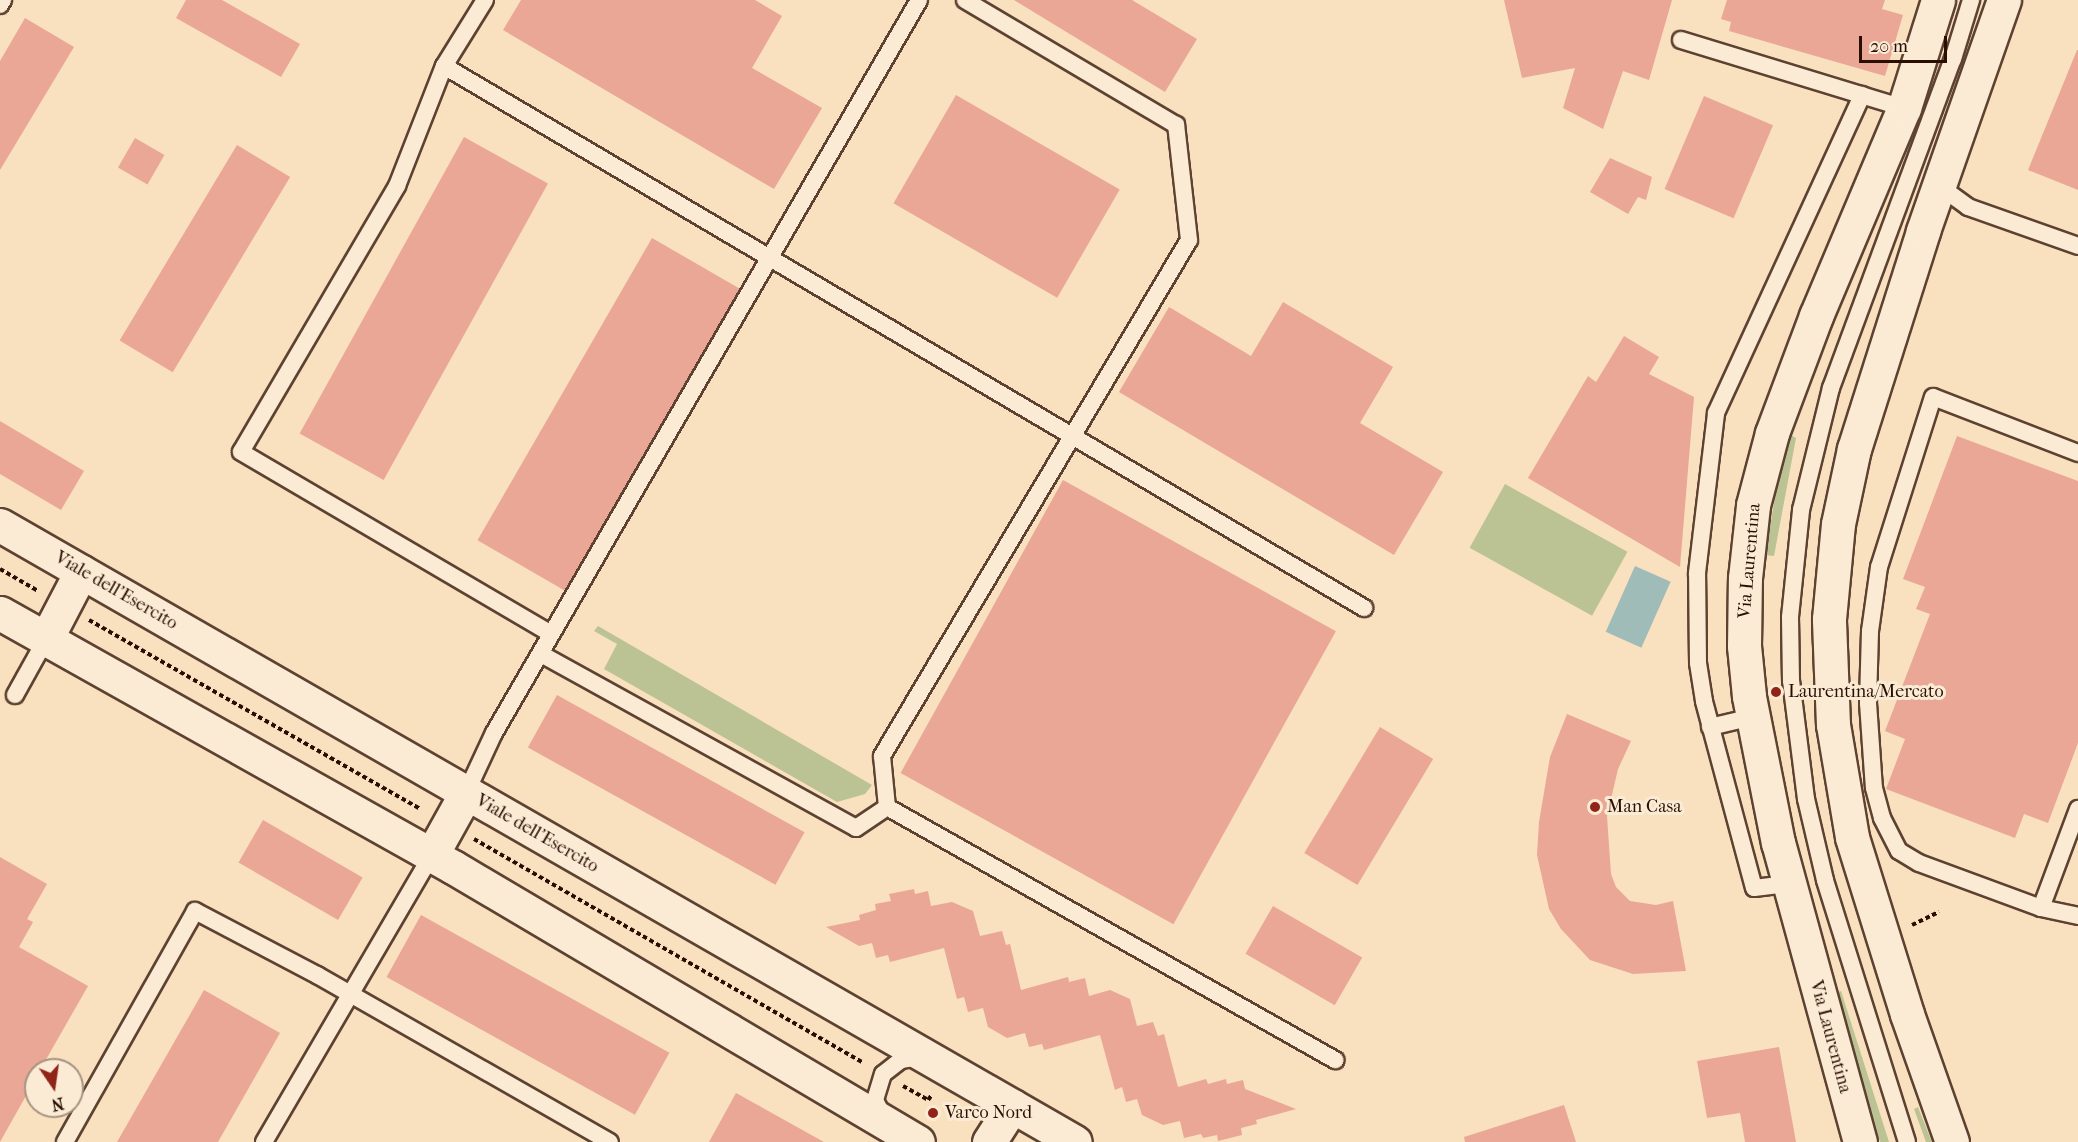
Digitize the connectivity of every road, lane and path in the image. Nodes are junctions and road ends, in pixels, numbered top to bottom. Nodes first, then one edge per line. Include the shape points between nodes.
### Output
1 (3, 0) edge
2 (485, 0) edge
3 (919, 0) edge
4 (965, 0) edge
5 (1938, 0) edge
6 (1971, 0) edge
7 (2004, 0) edge
8 (0, 5) edge
9 (1681, 40) dead end
10 (444, 66) junction
11 (1862, 95) junction
12 (1904, 108) junction
13 (1938, 185) junction
14 (2078, 246) edge
15 (770, 258) junction
16 (1075, 438) junction
17 (2078, 453) edge
18 (0, 525) edge
19 (0, 569) edge
20 (81, 572) junction
21 (41, 592) dead end
22 (1364, 608) dead end
23 (0, 613) edge
24 (86, 618) dead end
25 (551, 634) junction
26 (46, 639) junction
27 (541, 654) junction
28 (15, 695) dead end
29 (1752, 717) junction
30 (1710, 727) junction
31 (466, 793) junction
32 (887, 807) junction
33 (420, 809) dead end
34 (2078, 809) edge
35 (471, 837) dead end
36 (431, 856) junction
37 (1787, 884) junction
38 (2041, 908) junction
39 (2078, 916) edge
40 (350, 994) junction
41 (842, 1051) dead end
42 (925, 1056) junction
43 (1335, 1060) dead end
44 (896, 1082) dead end
45 (928, 1100) dead end
46 (1012, 1106) junction
47 (887, 1124) junction
48 (65, 1142) edge
49 (264, 1142) edge
50 (610, 1142) edge
51 (918, 1142) edge
52 (990, 1142) edge
53 (1075, 1142) edge
54 (1860, 1142) edge
55 (1907, 1142) edge
56 (1952, 1142) edge

1 - 8 lane
2 - 10 lane
3 - 15 lane
4 - 16 lane via 1176,125 1189,240
5 - 12 street, Via Laurentina
6 - 55 lane via 1953,60 1831,388 1802,510 1790,617 1791,681 1806,799 1825,880
7 - 13 street
9 - 11 lane
10 - 15 lane
10 - 25 lane via 397,186 241,452
11 - 12 lane
11 - 30 lane via 1716,413 1697,573 1698,663
12 - 29 street, Via Laurentina via 1816,316 1758,483 1744,605 1745,666
13 - 14 lane via 1968,207
13 - 56 street via 1845,483 1830,596 1829,648 1834,735 1852,837
15 - 16 lane
15 - 25 lane
16 - 22 lane
16 - 32 lane via 882,756
17 - 38 lane via 1933,397 1879,567 1870,631 1868,703 1874,788 1888,835 1899,851 1919,863
18 - 20 street, Viale dell'Esercito
19 - 21 path
20 - 26 street
20 - 31 street, Viale dell'Esercito
23 - 26 street
24 - 33 path
25 - 27 lane
26 - 28 lane
26 - 36 street
27 - 31 lane via 494,733
27 - 32 lane via 856,828
29 - 30 lane
29 - 37 street, Via Laurentina
30 - 37 lane via 1754,888
31 - 36 street
31 - 42 street, Viale dell'Esercito
32 - 43 lane
34 - 38 lane
35 - 41 path, Viale dell'Esercito
36 - 40 lane
36 - 47 street
37 - 54 street, Via Laurentina
38 - 39 lane
40 - 48 lane via 195,911
40 - 49 lane
40 - 50 lane
42 - 46 street, Viale dell'Esercito
42 - 47 lane via 901,1060 883,1074 875,1100
44 - 45 path
46 - 52 street
46 - 53 street, Viale dell'Esercito
47 - 51 street

